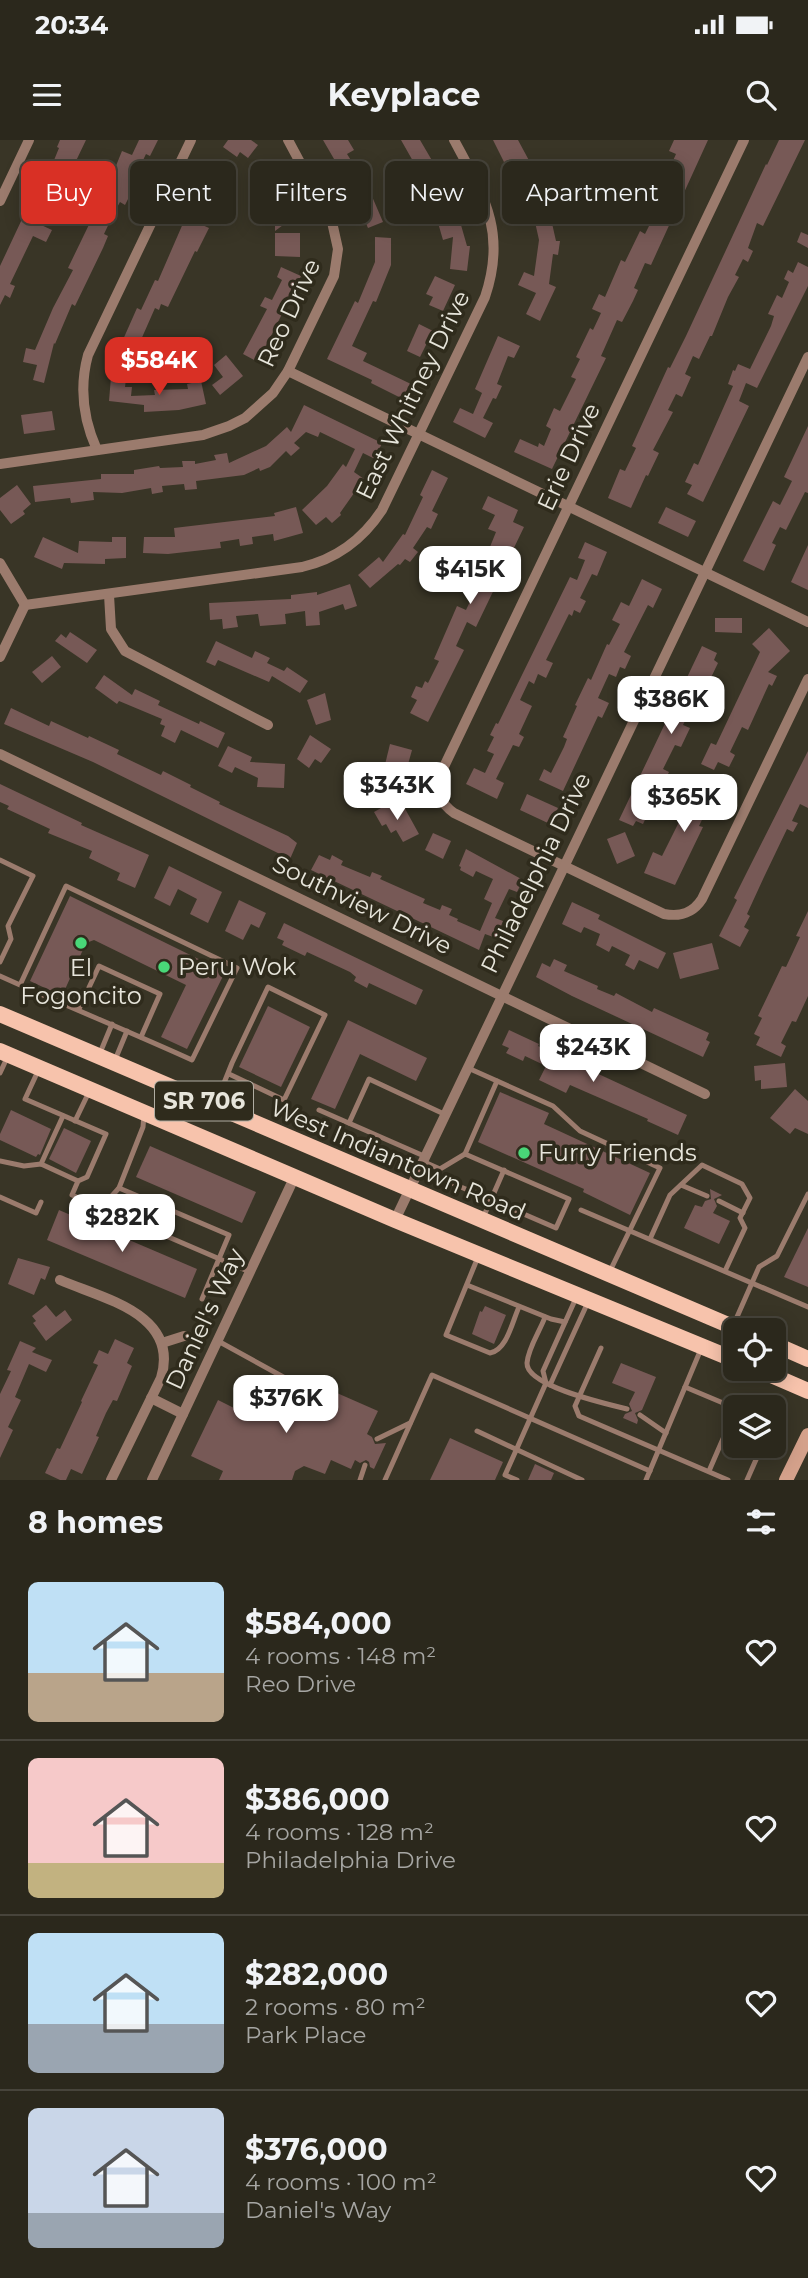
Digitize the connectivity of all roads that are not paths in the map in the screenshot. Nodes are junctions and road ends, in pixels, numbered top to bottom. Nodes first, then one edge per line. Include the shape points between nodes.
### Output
1 (29, 140) edge
2 (191, 140) edge
3 (288, 140) edge
4 (454, 140) edge
5 (744, 140) edge
6 (0, 201) edge
7 (808, 357) edge
8 (288, 372) junction
9 (419, 435) junction
10 (97, 450) junction
11 (0, 464) edge
12 (569, 507) junction
13 (2, 570) edge
14 (704, 572) junction
15 (109, 595) junction
16 (25, 605) junction
17 (808, 622) edge
18 (0, 657) edge
19 (808, 679) edge
20 (268, 725) dead end
21 (0, 754) edge
22 (0, 861) edge
23 (563, 865) junction
24 (0, 923) edge
25 (8, 926) junction
26 (0, 962) edge
27 (0, 976) edge
28 (20, 985) junction
29 (500, 996) junction
30 (79, 1010) junction
31 (0, 1014) edge
32 (112, 1024) junction
33 (127, 1031) junction
34 (141, 1037) junction
35 (4, 1053) edge
36 (106, 1059) junction
37 (39, 1068) junction
38 (467, 1068) junction
39 (0, 1073) edge
40 (229, 1074) junction
41 (497, 1081) junction
42 (90, 1089) junction
43 (705, 1094) dead end
44 (215, 1106) junction
45 (319, 1110) dead end
46 (144, 1113) junction
47 (444, 1114) junction
48 (63, 1116) junction
49 (75, 1121) junction
50 (349, 1123) junction
51 (465, 1153) junction
52 (423, 1158) junction
53 (0, 1161) edge
54 (41, 1164) junction
55 (504, 1170) junction
56 (295, 1176) junction
57 (78, 1181) junction
58 (454, 1184) dead end
59 (681, 1185) junction
60 (119, 1188) junction
61 (408, 1189) junction
62 (808, 1194) edge
63 (707, 1196) dead end
64 (0, 1197) edge
65 (491, 1200) junction
66 (719, 1201) dead end
67 (41, 1202) dead end
68 (102, 1208) junction
69 (582, 1210) dead end
70 (743, 1213) junction
71 (395, 1220) junction
72 (482, 1221) junction
73 (630, 1231) junction
74 (650, 1239) junction
75 (480, 1255) junction
76 (219, 1259) junction
77 (726, 1271) junction
78 (250, 1272) junction
79 (608, 1274) junction
80 (60, 1280) dead end
81 (752, 1282) junction
82 (467, 1285) junction
83 (583, 1297) junction
84 (202, 1299) dead end
85 (519, 1307) junction
86 (808, 1307) edge
87 (545, 1317) junction
88 (739, 1318) edge
89 (565, 1322) junction
90 (723, 1323) edge
91 (184, 1336) dead end
92 (218, 1341) junction
93 (162, 1343) junction
94 (702, 1346) junction
95 (601, 1348) dead end
96 (786, 1349) edge
97 (723, 1355) edge
98 (808, 1359) edge
99 (785, 1381) edge
100 (548, 1384) junction
101 (685, 1387) junction
102 (307, 1390) dead end
103 (808, 1391) edge
104 (579, 1396) junction
105 (151, 1398) junction
106 (723, 1404) edge
107 (627, 1409) dead end
108 (183, 1414) junction
109 (640, 1415) dead end
110 (530, 1418) junction
111 (410, 1423) junction
112 (477, 1431) dead end
113 (666, 1433) junction
114 (808, 1435) edge
115 (723, 1438) edge
116 (377, 1439) dead end
117 (516, 1450) junction
118 (659, 1450) junction
119 (757, 1458) edge
120 (365, 1465) dead end
121 (650, 1471) junction
122 (709, 1471) junction
123 (571, 1478) edge
124 (111, 1480) edge
125 (152, 1480) edge
126 (360, 1480) edge
127 (384, 1480) edge
128 (517, 1480) edge
129 (582, 1480) edge
130 (646, 1480) edge
131 (728, 1480) edge
132 (747, 1480) edge
133 (786, 1480) edge

1 - 6 street
2 - 10 street via 88,355 83,401
3 - 8 street, Reo Drive via 332,222 338,249 334,276
4 - 9 street, East Whitney Drive via 488,207 495,234 494,262 485,297
5 - 12 street, Erie Drive
7 - 14 street, Philadelphia Drive
8 - 9 street
8 - 10 street, Reo Drive via 260,406 229,426 203,435
9 - 12 street
9 - 15 street, East Whitney Drive via 377,517 337,554 302,567
10 - 11 street, Reo Drive
12 - 14 street
12 - 23 street, Erie Drive via 440,775 439,793 454,813
13 - 16 street
14 - 17 street
14 - 23 street, Philadelphia Drive
15 - 16 street, East Whitney Drive
15 - 20 street via 111,629 125,651
16 - 18 street
19 - 23 street via 702,899 691,912 664,914
21 - 29 street, Southview Drive
22 - 25 lane via 33,876
23 - 29 street, Philadelphia Drive
24 - 25 lane
25 - 26 lane via 11,939
27 - 28 lane
28 - 30 lane
28 - 34 lane via 66,886 237,968 192,1060
29 - 38 street, Philadelphia Drive
29 - 43 street, Southview Drive
30 - 32 lane
30 - 34 lane via 99,966 160,994
31 - 36 main road, West Indiantown Road / SR 706
32 - 33 lane
32 - 36 lane
33 - 34 lane
33 - 36 lane
35 - 37 main road, SR 706
35 - 39 lane
36 - 44 main road, West Indiantown Road / SR 706
37 - 42 main road, SR 706
37 - 48 lane via 25,1099
38 - 41 lane
38 - 47 street, Philadelphia Drive
40 - 40 lane via 268,987 326,1015 284,1100
40 - 44 lane
41 - 51 lane
41 - 73 lane via 553,1106 580,1131 660,1168
42 - 46 main road, SR 706
42 - 49 lane
44 - 61 main road, West Indiantown Road / SR 706
45 - 50 lane
46 - 56 main road, SR 706
46 - 60 lane via 144,1127
47 - 50 lane via 369,1079
47 - 52 street, Philadelphia Drive
48 - 49 lane
48 - 54 lane
49 - 57 lane via 106,1134 88,1177
50 - 52 lane
51 - 52 lane via 440,1169
51 - 55 lane
52 - 61 street, Philadelphia Drive
53 - 54 lane
54 - 57 lane
55 - 65 lane
55 - 65 lane via 569,1199 556,1228
56 - 71 main road, SR 706
56 - 78 street, Daniel's Way
57 - 68 lane via 72,1195
58 - 65 lane
59 - 63 lane
59 - 70 lane via 702,1165 742,1184 750,1198
59 - 74 lane via 670,1195
60 - 68 lane
60 - 76 lane via 229,1235
61 - 71 street, Philadelphia Drive
61 - 72 main road, West Indiantown Road / SR 706
62 - 81 lane via 777,1256 760,1267
64 - 67 lane via 36,1213
65 - 72 lane
66 - 70 lane
68 - 76 lane
69 - 73 lane
70 - 77 lane via 740,1218 745,1228
71 - 75 main road, SR 706
72 - 79 main road, West Indiantown Road / SR 706
73 - 74 lane
73 - 79 lane
74 - 77 lane
75 - 82 lane
75 - 83 main road, SR 706
76 - 78 lane
76 - 84 lane
77 - 81 lane
78 - 92 street, Daniel's Way
79 - 90 main road, West Indiantown Road / SR 706
80 - 93 street via 141,1315
81 - 86 lane
81 - 88 lane
82 - 85 lane
82 - 85 lane via 446,1335 497,1352
83 - 89 lane
83 - 94 main road, SR 706
83 - 100 lane
85 - 87 lane
87 - 89 lane
87 - 100 lane via 527,1365 530,1373
89 - 100 lane via 543,1371
91 - 93 street
92 - 102 lane
92 - 108 street, Daniel's Way
93 - 105 street via 163,1370
94 - 97 main road, SR 706
94 - 101 lane
95 - 104 lane
96 - 98 main road
99 - 103 main road
100 - 104 lane
100 - 110 lane
101 - 106 lane
101 - 113 lane
104 - 107 lane
104 - 118 lane via 575,1406 579,1416
105 - 108 street
105 - 124 street
108 - 125 street, Daniel's Way
109 - 113 lane
110 - 111 lane via 432,1375
110 - 117 lane
110 - 121 lane
111 - 116 lane
111 - 127 lane
112 - 117 lane
113 - 118 lane
114 - 133 main road
115 - 122 lane
117 - 123 lane
117 - 128 lane via 505,1475
118 - 121 lane
118 - 122 lane
119 - 132 lane
120 - 126 lane
121 - 130 lane
122 - 131 lane
123 - 129 lane

